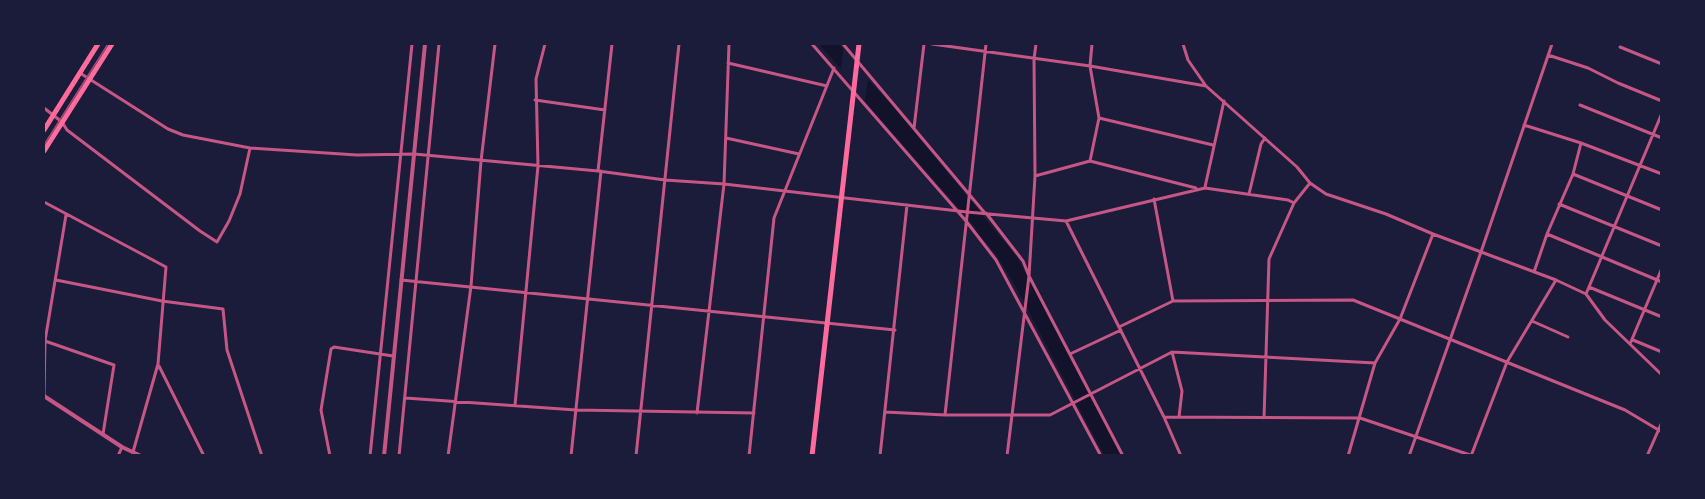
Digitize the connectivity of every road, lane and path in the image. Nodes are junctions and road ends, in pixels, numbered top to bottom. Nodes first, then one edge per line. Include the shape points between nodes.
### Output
1 (98, 44) edge
2 (112, 44) edge
3 (412, 44) edge
4 (425, 44) edge
5 (439, 44) edge
6 (495, 44) edge
7 (545, 44) edge
8 (612, 44) edge
9 (680, 44) edge
10 (729, 44) edge
11 (812, 44) edge
12 (843, 44) edge
13 (859, 44) edge
14 (924, 44) edge
15 (932, 44) edge
16 (986, 44) edge
17 (1036, 44) edge
18 (1092, 44) edge
19 (1183, 44) edge
20 (1552, 44) edge
21 (1620, 47) dead end
22 (985, 51) junction
23 (1548, 55) junction
24 (1034, 59) junction
25 (856, 60) junction
26 (728, 63) junction
27 (1662, 64) edge
28 (1090, 66) junction
29 (834, 68) junction
30 (80, 73) junction
31 (90, 79) junction
32 (827, 86) junction
33 (1206, 86) junction
34 (852, 90) junction
35 (535, 100) junction
36 (1224, 101) junction
37 (1662, 101) edge
38 (1580, 105) dead end
39 (44, 108) edge
40 (605, 110) junction
41 (1662, 113) edge
42 (52, 116) junction
43 (1099, 118) junction
44 (62, 122) junction
45 (1524, 125) junction
46 (914, 128) junction
47 (44, 130) edge
48 (1653, 135) junction
49 (726, 138) junction
50 (1265, 138) junction
51 (1662, 138) edge
52 (1581, 143) junction
53 (1213, 145) junction
54 (250, 147) junction
55 (44, 151) edge
56 (400, 154) junction
57 (414, 154) junction
58 (799, 154) junction
59 (428, 156) junction
60 (481, 161) junction
61 (1090, 161) junction
62 (1639, 165) junction
63 (538, 166) junction
64 (600, 171) junction
65 (1573, 174) junction
66 (1662, 174) edge
67 (1035, 176) junction
68 (665, 180) junction
69 (1310, 183) junction
70 (724, 184) junction
71 (1198, 188) junction
72 (1205, 188) junction
73 (785, 192) junction
74 (969, 194) junction
75 (1249, 194) junction
76 (1626, 197) junction
77 (841, 198) junction
78 (1154, 199) junction
79 (44, 202) edge
80 (1294, 203) junction
81 (1559, 204) junction
82 (908, 205) junction
83 (1662, 210) edge
84 (955, 211) junction
85 (967, 212) junction
86 (985, 213) junction
87 (66, 215) junction
88 (1033, 217) junction
89 (966, 221) junction
90 (1065, 221) junction
91 (1613, 226) junction
92 (1433, 234) junction
93 (1547, 234) junction
94 (1662, 246) edge
95 (1481, 252) junction
96 (1601, 257) junction
97 (1662, 268) edge
98 (1534, 272) junction
99 (1029, 276) junction
100 (56, 280) junction
101 (401, 280) junction
102 (1556, 280) junction
103 (1657, 280) junction
104 (416, 281) junction
105 (1662, 282) edge
106 (471, 286) junction
107 (1589, 287) junction
108 (525, 293) junction
109 (1586, 294) junction
110 (587, 299) junction
111 (162, 301) junction
112 (1173, 301) junction
113 (1267, 301) junction
114 (653, 306) junction
115 (1024, 309) junction
116 (1644, 310) junction
117 (709, 312) junction
118 (764, 317) junction
119 (1662, 317) edge
120 (1400, 319) junction
121 (1532, 321) junction
122 (828, 324) junction
123 (1120, 328) junction
124 (895, 330) junction
125 (1569, 337) dead end
126 (1449, 339) junction
127 (1632, 339) junction
128 (44, 340) edge
129 (1630, 345) junction
130 (1172, 352) junction
131 (1662, 352) edge
132 (381, 354) junction
133 (1070, 354) junction
134 (394, 356) junction
135 (1265, 357) junction
136 (1507, 362) junction
137 (1375, 363) junction
138 (158, 364) junction
139 (1139, 368) junction
140 (1662, 375) edge
141 (1091, 394) junction
142 (44, 396) edge
143 (404, 398) junction
144 (454, 403) junction
145 (1074, 404) junction
146 (515, 405) junction
147 (576, 410) junction
148 (640, 412) junction
149 (697, 412) junction
150 (885, 412) junction
151 (754, 413) junction
152 (1011, 414) junction
153 (945, 416) junction
154 (1164, 417) junction
155 (1179, 417) junction
156 (1264, 418) junction
157 (1360, 418) junction
158 (1662, 422) edge
159 (1660, 431) edge
160 (103, 435) junction
161 (1415, 436) junction
162 (122, 447) junction
163 (132, 452) junction
164 (1472, 455) edge
165 (118, 456) edge
166 (141, 456) edge
167 (204, 456) edge
168 (262, 456) edge
169 (330, 456) edge
170 (370, 456) edge
171 (384, 456) edge
172 (399, 456) edge
173 (448, 456) edge
174 (571, 456) edge
175 (636, 456) edge
176 (749, 456) edge
177 (812, 456) edge
178 (880, 456) edge
179 (1007, 456) edge
180 (1101, 456) edge
181 (1123, 456) edge
182 (1181, 456) edge
183 (1348, 456) edge
184 (1409, 456) edge
185 (1647, 456) edge

1 - 30 main road
2 - 31 main road
3 - 56 street
4 - 57 street
5 - 59 street
6 - 60 street
7 - 35 street
8 - 40 street
9 - 68 street
10 - 26 street
11 - 29 street
12 - 25 street
13 - 25 main road
14 - 46 street
15 - 22 street
16 - 22 street
17 - 24 street
18 - 28 street
19 - 33 street via 1188,60
20 - 23 street
21 - 27 street
22 - 24 street
22 - 74 street
23 - 37 street
23 - 45 street
24 - 28 street
24 - 67 street
25 - 34 main road
25 - 46 street
26 - 32 street
26 - 49 street
28 - 33 street
28 - 43 street
29 - 32 street
29 - 34 street
30 - 31 street
30 - 42 main road
31 - 44 main road
31 - 54 street via 175,132
32 - 58 street
33 - 36 street
34 - 77 main road
34 - 84 street
35 - 40 street
35 - 63 street
36 - 50 street
36 - 53 street
38 - 48 street
39 - 42 street
40 - 64 street
41 - 48 street
42 - 44 street
42 - 47 main road
43 - 53 street
43 - 61 street
44 - 54 street via 67,130 217,242 240,194
44 - 55 main road
45 - 52 street
45 - 95 street
46 - 74 street
48 - 51 street
48 - 62 street
49 - 58 street
49 - 70 street
50 - 69 street
50 - 75 street
52 - 62 street
52 - 65 street
53 - 72 street
54 - 56 street via 357,155
56 - 57 street
56 - 132 street
57 - 59 street
57 - 101 street
58 - 73 street
59 - 60 street
59 - 104 street
60 - 63 street
60 - 106 street
61 - 67 street
61 - 71 street
62 - 66 street
62 - 76 street
63 - 64 street
63 - 108 street
64 - 68 street
64 - 110 street
65 - 76 street
65 - 81 street
67 - 88 street
68 - 70 street
68 - 114 street
69 - 80 street
69 - 92 street via 1326,194
70 - 73 street
70 - 117 street
71 - 72 street
71 - 78 street
72 - 75 street
73 - 77 street
73 - 118 street via 774,218
74 - 85 street
74 - 86 street
75 - 80 street
76 - 83 street
76 - 91 street
77 - 82 street
77 - 122 main road
78 - 90 street
78 - 112 street
79 - 87 street
80 - 113 street via 1269,259
81 - 91 street
81 - 93 street
82 - 84 street
82 - 124 street
84 - 85 street
84 - 89 street
85 - 86 street
85 - 89 street
86 - 88 street
86 - 99 street via 1023,261
87 - 100 street
87 - 111 street via 166,267
88 - 90 street
88 - 99 street
89 - 115 street via 996,260
89 - 153 street
90 - 123 street
91 - 94 street
91 - 96 street
92 - 95 street
92 - 120 street
93 - 96 street
93 - 98 street
95 - 98 street
95 - 126 street
96 - 103 street
96 - 107 street
97 - 103 street
98 - 102 street
99 - 115 street
99 - 133 street
100 - 111 street
100 - 128 street
101 - 104 street
101 - 134 street
102 - 109 street
102 - 121 street
103 - 105 street
103 - 116 street
104 - 106 street
104 - 143 street
106 - 108 street
106 - 144 street
107 - 109 street
107 - 116 street
108 - 110 street
108 - 146 street
109 - 129 street
110 - 114 street
110 - 147 street
111 - 138 street
111 - 168 street via 223,309 227,350
112 - 113 street
112 - 123 street
113 - 120 street via 1353,300
113 - 135 street
114 - 117 street
114 - 148 street
115 - 145 street
115 - 152 street
116 - 119 street
116 - 127 street
117 - 118 street
117 - 149 street
118 - 122 street
118 - 151 street
120 - 126 street
120 - 137 street
121 - 125 street
121 - 136 street
122 - 124 street
122 - 177 main road
123 - 133 street
123 - 139 street
124 - 150 street
126 - 136 street
126 - 161 street
127 - 129 street
127 - 131 street
128 - 142 street
128 - 160 street via 114,365
129 - 140 street
130 - 135 street
130 - 139 street
130 - 155 street via 1182,391
132 - 134 street
132 - 169 street via 331,349 321,410
132 - 170 street
133 - 141 street
134 - 171 street
135 - 137 street
135 - 156 street
136 - 159 street via 1625,410
136 - 164 street
137 - 157 street
138 - 163 street
138 - 167 street
139 - 141 street
139 - 154 street
141 - 145 street
141 - 181 street
142 - 160 street
143 - 144 street
143 - 172 street
144 - 146 street
144 - 173 street
145 - 152 street via 1050,415
145 - 180 street
146 - 147 street
147 - 148 street
147 - 174 street
148 - 149 street
148 - 175 street
149 - 151 street
150 - 153 street
150 - 178 street
151 - 176 street
152 - 153 street
152 - 179 street
154 - 155 street
154 - 182 street
155 - 156 street
156 - 157 street
157 - 161 street
157 - 183 street
158 - 159 street
159 - 185 street
160 - 162 street
161 - 164 street
161 - 184 street
162 - 163 street
162 - 165 street
163 - 166 street

